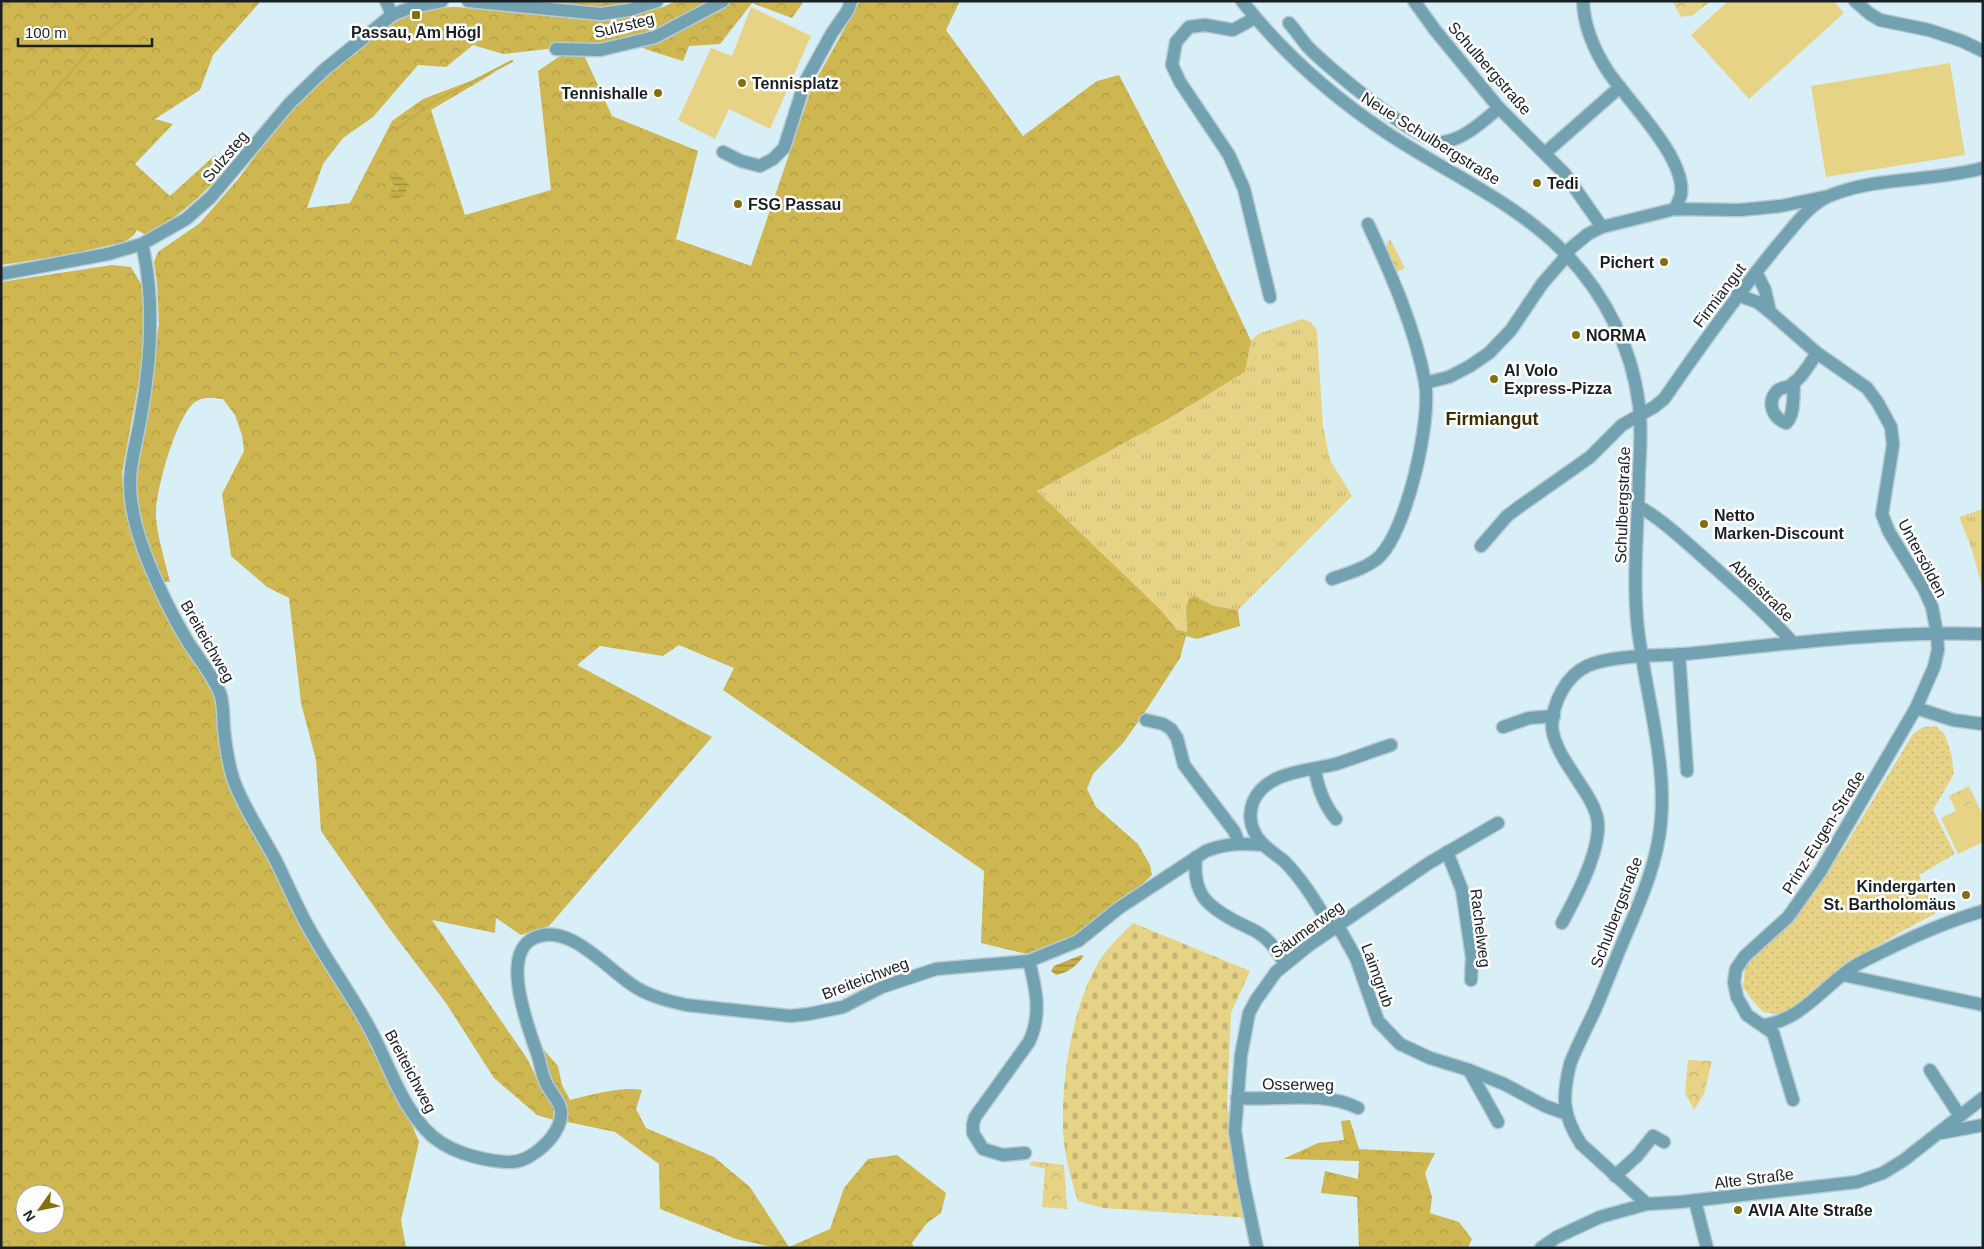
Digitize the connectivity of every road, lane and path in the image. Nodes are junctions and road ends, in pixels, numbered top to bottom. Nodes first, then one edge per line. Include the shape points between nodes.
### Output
1 (386, 1) edge
2 (442, 1) edge
3 (468, 1) edge
4 (657, 1) edge
5 (723, 1) edge
6 (851, 1) edge
7 (1242, 1) edge
8 (1414, 1) edge
9 (1583, 1) edge
10 (1855, 1) edge
11 (392, 15) junction
12 (1255, 18) junction
13 (1289, 23) dead end
14 (556, 49) dead end
15 (1983, 51) edge
16 (1620, 87) junction
17 (1499, 108) junction
18 (723, 152) dead end
19 (1545, 153) junction
20 (1983, 168) edge
21 (1828, 197) junction
22 (1676, 209) junction
23 (1368, 224) dead end
24 (1602, 227) junction
25 (142, 244) junction
26 (1566, 255) junction
27 (1756, 272) junction
28 (1, 274) edge
29 (1737, 295) junction
30 (1270, 297) dead end
31 (1770, 312) junction
32 (1817, 353) junction
33 (1794, 382) dead end
34 (1425, 383) junction
35 (1640, 414) junction
36 (1638, 506) junction
37 (1481, 546) dead end
38 (1332, 579) dead end
39 (1936, 633) junction
40 (1983, 634) edge
41 (1792, 643) junction
42 (1679, 654) junction
43 (1641, 656) junction
44 (1916, 708) junction
45 (1554, 716) junction
46 (1146, 720) dead end
47 (1983, 724) edge
48 (1502, 727) dead end
49 (1391, 745) dead end
50 (1315, 770) junction
51 (1687, 771) dead end
52 (1336, 819) dead end
53 (1498, 824) dead end
54 (1239, 843) junction
55 (1264, 845) junction
56 (1447, 852) junction
57 (1196, 857) junction
58 (1983, 911) edge
59 (1562, 922) dead end
60 (1335, 928) junction
61 (1029, 961) junction
62 (1285, 964) junction
63 (1842, 976) junction
64 (1471, 980) dead end
65 (1983, 1005) edge
66 (1765, 1025) junction
67 (1468, 1070) junction
68 (1930, 1070) dead end
69 (1237, 1098) junction
70 (1983, 1098) edge
71 (1792, 1100) dead end
72 (1358, 1108) dead end
73 (1567, 1114) junction
74 (1960, 1116) junction
75 (1498, 1122) dead end
76 (1983, 1125) edge
77 (1940, 1133) junction
78 (1664, 1142) dead end
79 (1024, 1153) dead end
80 (1616, 1176) junction
81 (1695, 1201) junction
82 (1647, 1204) junction
83 (1257, 1248) edge
84 (1541, 1248) edge
85 (1707, 1248) edge

1 - 11 street
2 - 11 street, Sulzsteg
3 - 4 street, Sulzsteg via 600,14 629,10
5 - 14 street, Sulzsteg via 655,37 600,50
6 - 18 street via 805,82 784,148 760,166
7 - 12 street, Neue Schulbergstraße
8 - 17 street, Schulbergstraße
9 - 16 street via 1593,42
10 - 15 street via 1880,20 1929,30
11 - 25 street, Sulzsteg via 325,69 289,104 212,198 186,219
12 - 26 street, Neue Schulbergstraße via 1346,103 1386,132 1505,204
12 - 30 street via 1233,30 1204,25 1189,27 1176,42 1172,65 1229,155 1244,189
13 - 17 street via 1308,47 1342,78 1394,117 1428,137 1442,142 1458,138
16 - 19 street
16 - 22 street via 1650,125 1678,173 1681,195
17 - 19 street, Schulbergstraße
19 - 24 street, Schulbergstraße
20 - 21 street, Firmiangut via 1846,190
21 - 22 street, Firmiangut via 1740,210
21 - 27 street, Firmiangut via 1807,212
22 - 24 street, Firmiangut
23 - 34 street via 1410,328
24 - 26 street via 1577,242
25 - 28 street, Sulzsteg via 108,254
25 - 61 street, Breiteichweg via 148,270 149,342 142,414 130,462 130,494 140,539 187,640 222,698 229,762 242,801 306,922 371,1030 410,1108 434,1137 476,1157 516,1162 543,1147 557,1128 561,1111 545,1082 520,996 518,961 522,948 536,936 569,938 630,984 669,1002 790,1016 843,1007 882,987 936,969
26 - 34 street via 1511,330 1489,352 1448,377
26 - 35 street, Schulbergstraße via 1592,285 1617,327 1631,366
27 - 29 street, Firmiangut
27 - 31 street via 1765,290
29 - 31 street, Untersölden via 1757,302
29 - 35 street, Firmiangut via 1664,399
31 - 32 street, Untersölden
32 - 33 street
32 - 39 street, Untersölden via 1867,388 1890,427 1893,445 1882,514 1889,532 1924,589 1932,607
34 - 38 street via 1425,421 1420,451 1404,510 1392,538 1379,557
35 - 36 street, Schulbergstraße
35 - 37 street, Schulbergstraße via 1622,425 1590,457 1507,516
36 - 41 street, Abteistraße via 1659,519 1695,550 1773,620
36 - 43 street, Schulbergstraße via 1635,587
39 - 40 street, Abteistraße
39 - 41 street, Abteistraße
39 - 44 street, Prinz-Eugen-Straße via 1938,650 1934,667
41 - 42 street, Abteistraße
42 - 43 street, Abteistraße
42 - 51 street
43 - 45 street, Abteistraße via 1582,669 1564,687
43 - 73 street, Schulbergstraße via 1658,759 1662,821 1654,863 1638,907 1570,1064 1564,1094
44 - 47 street via 1953,720
44 - 66 street, Prinz-Eugen-Straße via 1820,872 1788,917 1736,969 1737,997 1747,1015
45 - 48 street via 1529,718
45 - 59 street via 1552,726 1560,751 1589,798 1598,823 1595,848
46 - 54 street via 1171,729 1177,738 1184,766 1234,831
49 - 50 street, Laimgrub
50 - 52 street via 1319,789
50 - 55 street, Laimgrub via 1286,775 1268,783 1257,794 1250,822
53 - 56 street, Säumerweg
54 - 55 street, Breiteichweg
54 - 57 street, Breiteichweg via 1220,846
55 - 60 street, Laimgrub via 1296,875
56 - 60 street, Säumerweg
56 - 64 street, Rachelweg via 1462,890 1472,958
57 - 61 street, Breiteichweg via 1119,908 1078,941
57 - 62 street via 1196,882 1204,900 1264,936
58 - 63 street via 1952,920 1898,944
60 - 62 street, Säumerweg
60 - 67 street, Laimgrub via 1356,958 1378,1021 1388,1034 1412,1051
61 - 79 street via 1038,1006 1034,1033 975,1116 973,1124 973,1133 983,1149 1003,1155
62 - 69 street, Säumerweg via 1262,989 1249,1013
63 - 65 street
63 - 66 street via 1794,1015
66 - 71 street, Prinz-Eugen-Straße via 1773,1033
67 - 73 street, Laimgrub
67 - 75 street
68 - 74 street
69 - 72 street, Osserweg via 1344,1101
69 - 83 street, Säumerweg via 1235,1131 1238,1156
70 - 74 street, Alte Straße
73 - 80 street, Schulbergstraße via 1581,1144
74 - 77 street, Alte Straße
76 - 77 street
77 - 81 street, Alte Straße via 1883,1173 1857,1182
78 - 80 street via 1653,1136
80 - 82 street, Schulbergstraße
81 - 82 street, Alte Straße
81 - 85 street
82 - 84 street, Alte Straße via 1600,1218 1557,1237

